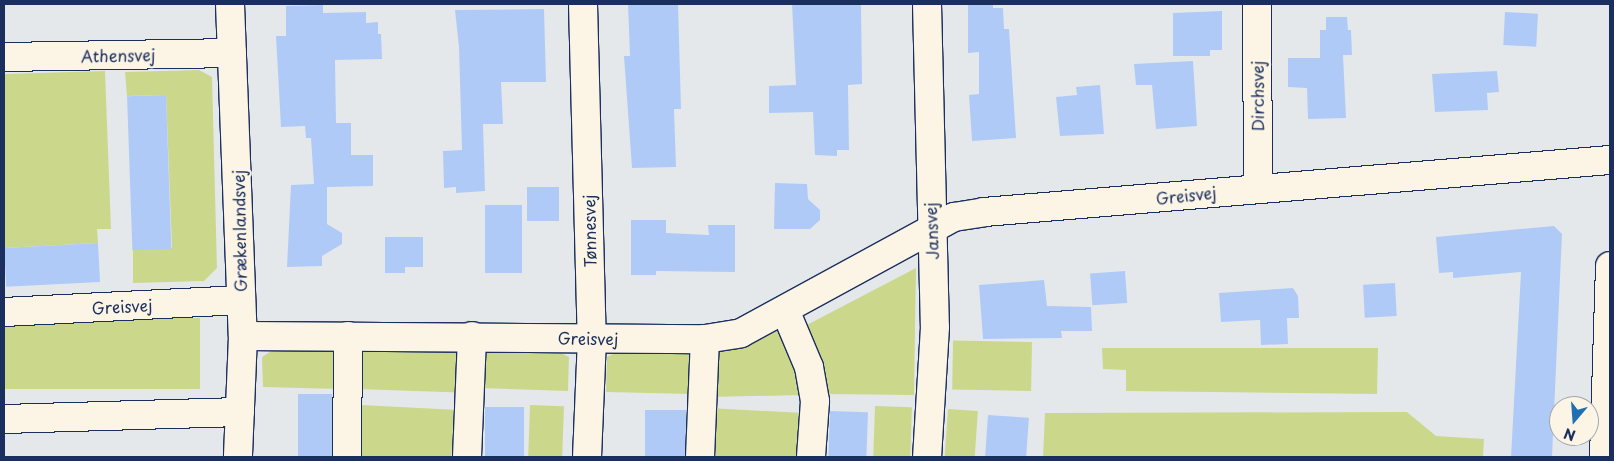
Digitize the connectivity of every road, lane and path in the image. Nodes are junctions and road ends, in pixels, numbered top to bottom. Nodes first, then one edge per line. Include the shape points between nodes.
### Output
1 (230, 4) edge
2 (583, 4) edge
3 (927, 4) edge
4 (1257, 4) edge
5 (232, 53) junction
6 (4, 57) edge
7 (1610, 160) edge
8 (1258, 188) junction
9 (930, 229) junction
10 (1610, 266) edge
11 (241, 300) junction
12 (784, 310) junction
13 (4, 312) edge
14 (243, 336) junction
15 (348, 336) junction
16 (472, 336) junction
17 (592, 338) junction
18 (705, 339) junction
19 (240, 412) junction
20 (4, 420) edge
21 (238, 457) edge
22 (347, 457) edge
23 (467, 457) edge
24 (587, 457) edge
25 (700, 457) edge
26 (811, 457) edge
27 (927, 457) edge
28 (1604, 457) edge

1 - 5 street, Grækenlandsvej
2 - 17 street, Tønnesvej
3 - 9 street, Jansvej
4 - 8 street, Dirchsvej
5 - 6 street, Athensvej
5 - 11 street, Grækenlandsvej
7 - 8 street, Greisvej
8 - 9 street, Greisvej via 984,212 954,217
9 - 12 street, Greisvej
9 - 27 street, Jansvej via 935,327
10 - 28 street
11 - 13 street, Greisvej
11 - 14 street, Grækenlandsvej
12 - 18 street, Greisvej via 741,333
12 - 26 street via 809,367 815,401
14 - 15 street, Greisvej
14 - 19 street, Grækenlandsvej
15 - 16 street, Greisvej
15 - 22 street
16 - 17 street, Greisvej
16 - 23 street
17 - 18 street, Greisvej
17 - 24 street, Tønnesvej
18 - 25 street
19 - 20 street
19 - 21 street, Grækenlandsvej

